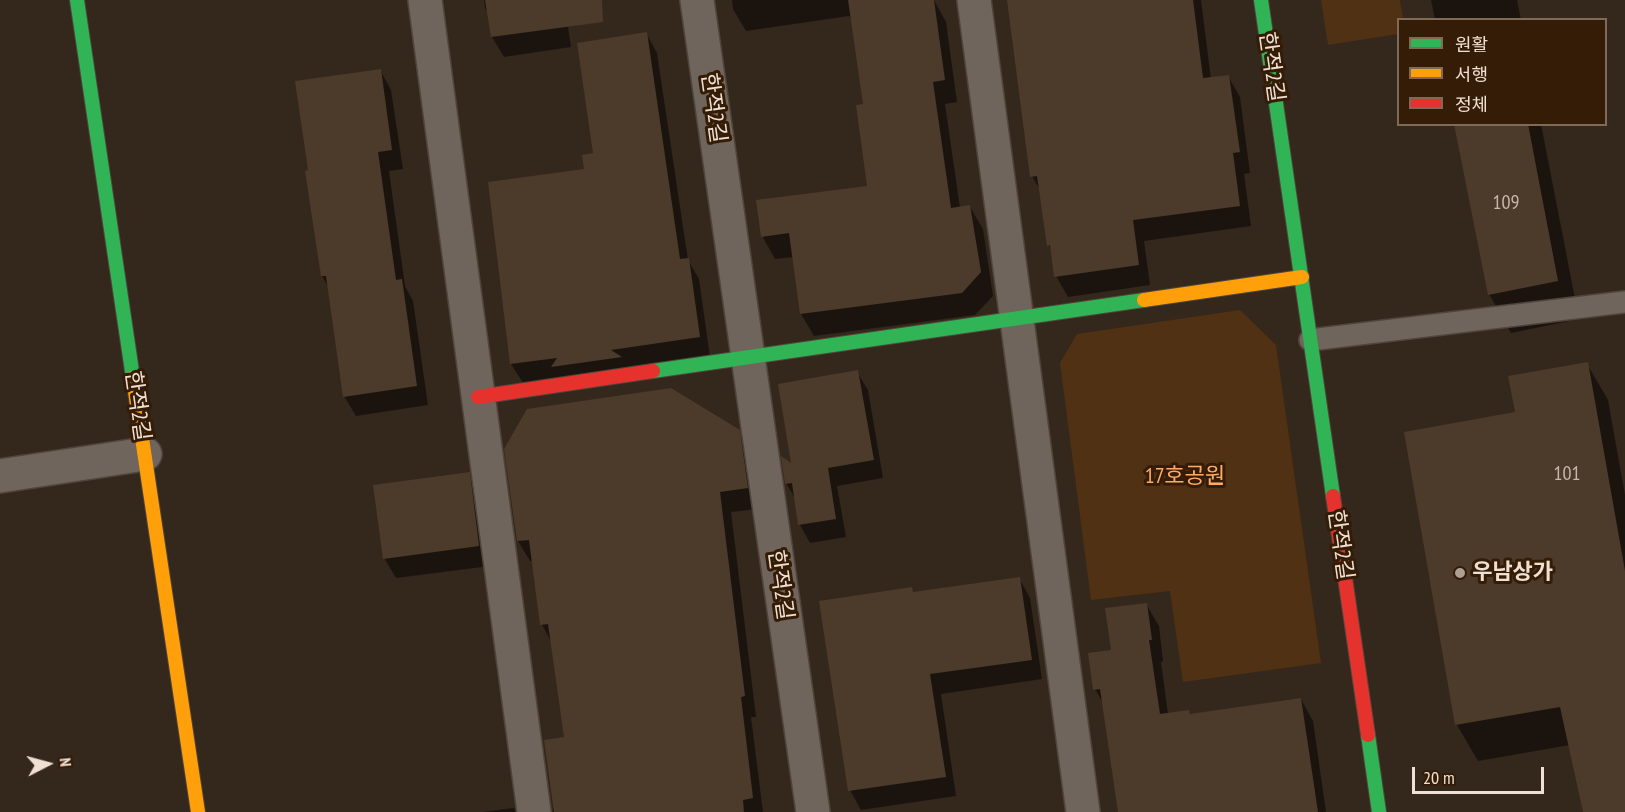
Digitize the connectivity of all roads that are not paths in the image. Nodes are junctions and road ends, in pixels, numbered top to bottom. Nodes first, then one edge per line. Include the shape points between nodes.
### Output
1 (77, 0) edge
2 (425, 0) edge
3 (697, 0) edge
4 (974, 0) edge
5 (1261, 0) edge
6 (1302, 277) junction
7 (1625, 302) edge
8 (1017, 319) junction
9 (1310, 340) junction
10 (748, 358) junction
11 (478, 397) junction
12 (145, 454) junction
13 (0, 476) edge
14 (198, 812) edge
15 (534, 812) edge
16 (813, 812) edge
17 (1083, 812) edge
18 (1379, 812) edge

1 - 12 street, 한적2길
2 - 11 street
3 - 10 street, 한적2길
4 - 8 street
5 - 6 street, 한적2길
6 - 8 street
6 - 9 street, 한적2길
7 - 9 lane
8 - 10 street
8 - 17 street
9 - 18 street, 한적2길
10 - 11 street
10 - 16 street, 한적2길
11 - 15 street
12 - 13 street
12 - 14 street, 한적2길

